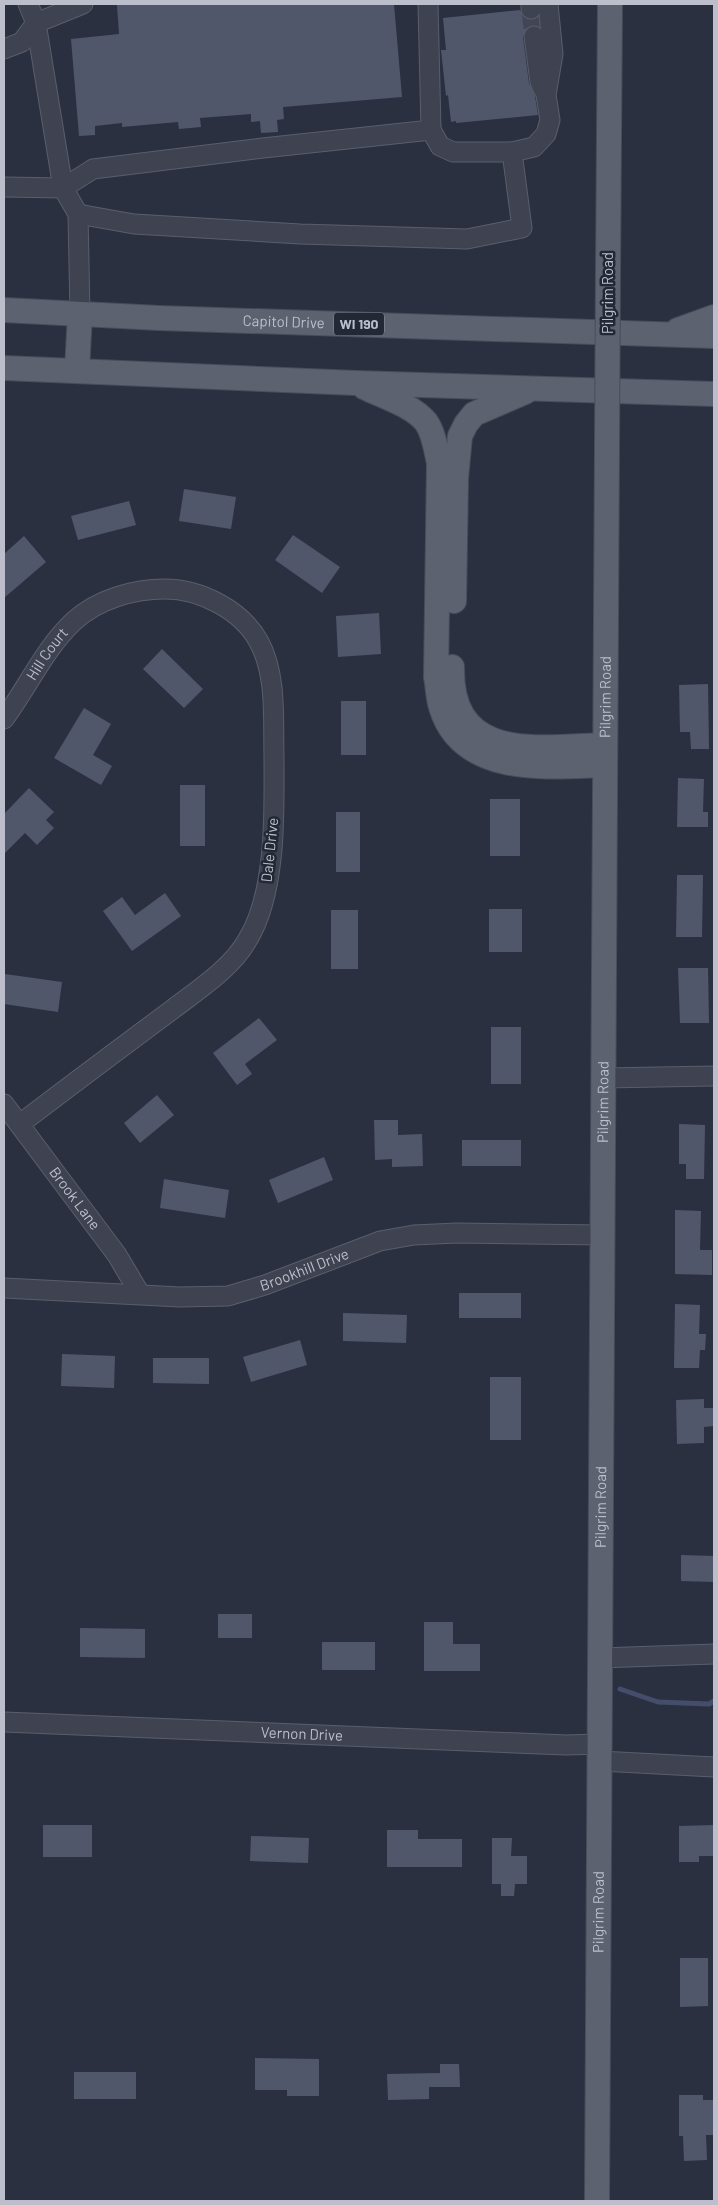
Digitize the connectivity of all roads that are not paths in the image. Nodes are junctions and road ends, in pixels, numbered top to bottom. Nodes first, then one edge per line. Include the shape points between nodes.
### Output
1 (28, 4) edge
2 (83, 4) edge
3 (428, 4) edge
4 (610, 4) edge
5 (537, 5) edge
6 (36, 23) junction
7 (534, 36) tunnel mouth
8 (4, 49) edge
9 (546, 95) junction
10 (432, 130) junction
11 (512, 152) junction
12 (4, 187) edge
13 (64, 188) junction
14 (78, 214) junction
15 (4, 310) edge
16 (80, 314) junction
17 (714, 318) edge
18 (662, 335) junction
19 (714, 336) edge
20 (4, 368) edge
21 (77, 370) junction
22 (356, 383) junction
23 (535, 388) junction
24 (714, 394) edge
25 (103, 603) joint
26 (4, 719) edge
27 (605, 755) junction
28 (714, 1076) edge
29 (604, 1078) junction
30 (4, 1104) edge
31 (20, 1124) junction
32 (603, 1235) junction
33 (4, 1288) edge
34 (140, 1294) junction
35 (714, 1654) edge
36 (600, 1658) junction
37 (4, 1722) edge
38 (600, 1752) junction
39 (714, 1766) edge
40 (598, 2201) edge

1 - 6 street
2 - 6 street
3 - 10 street
4 - 27 main road, Pilgrim Road, bridge
5 - 9 street via 553,54
6 - 8 street via 22,42
6 - 13 street
7 - 9 street via 540,82
9 - 11 street via 550,120 546,134 534,147
10 - 11 street via 440,146 453,152
10 - 13 street via 93,169
11 - 14 street via 522,228 467,239 300,234 134,224
12 - 13 street
13 - 14 street
14 - 16 street
15 - 16 main road, Capitol Drive / WI 190
16 - 18 main road, Capitol Drive / WI 190
16 - 21 main road
17 - 18 main road
18 - 19 main road, Capitol Drive / WI 190
20 - 21 main road
21 - 22 main road
22 - 23 main road
22 - 27 main road via 410,410 426,422 435,443 439,463 436,677 440,707 449,726 468,747 498,761 550,767
23 - 24 main road
23 - 27 main road via 474,414 460,436 456,478 453,691 467,721 494,742 523,748
25 - 26 street, Hill Court via 76,620 52,645
25 - 31 street, Dale Drive via 126,593 174,589 224,606 251,629 265,656 272,693 274,793 271,859 259,916 248,939 230,963
27 - 29 main road, Pilgrim Road
28 - 29 street
29 - 32 main road, Pilgrim Road
30 - 31 street, Brook Lane
31 - 34 street, Brook Lane via 117,1255
32 - 34 street, Brookhill Drive via 414,1235 380,1241 228,1296
32 - 36 main road, Pilgrim Road
33 - 34 street, Brookhill Drive
35 - 36 street
36 - 38 main road, Pilgrim Road
37 - 38 street, Vernon Drive via 566,1745
38 - 39 street, Vernon Drive
38 - 40 main road, Pilgrim Road

